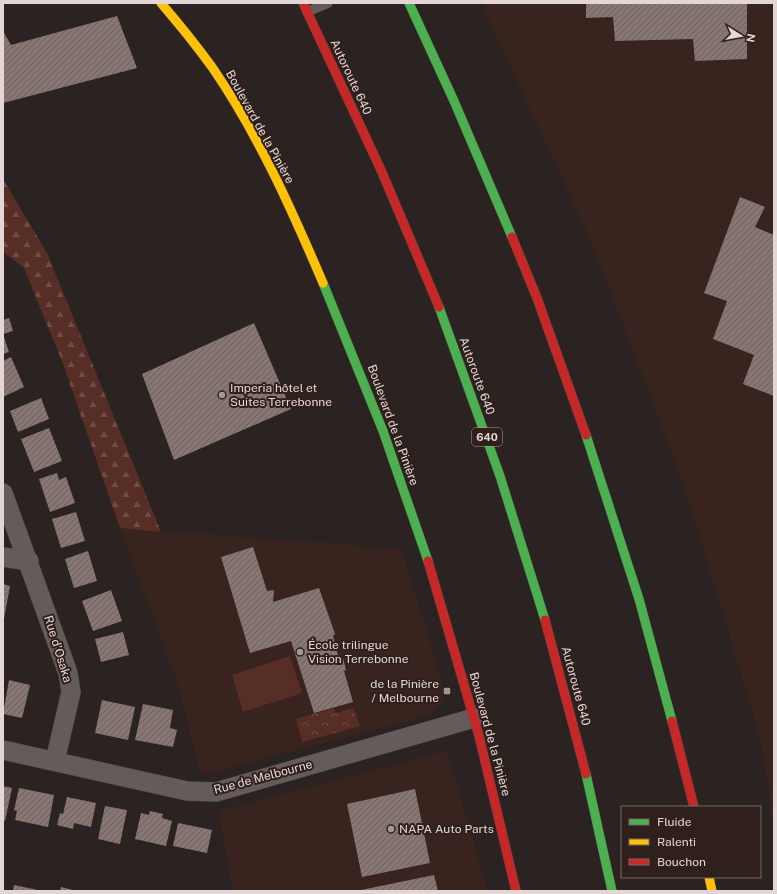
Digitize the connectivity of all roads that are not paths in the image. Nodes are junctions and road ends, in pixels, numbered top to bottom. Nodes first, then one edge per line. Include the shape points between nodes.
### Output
1 (161, 3) edge
2 (303, 3) edge
3 (328, 3) edge
4 (409, 3) edge
5 (307, 12) junction
6 (3, 493) edge
7 (3, 557) edge
8 (29, 561) junction
9 (474, 718) junction
10 (3, 750) edge
11 (55, 761) junction
12 (694, 806) edge
13 (709, 878) edge
14 (516, 891) edge
15 (612, 891) edge
16 (712, 891) edge

1 - 9 main road, Boulevard de la Pinière via 213,68 244,119 277,180 337,315 369,392 416,524
2 - 5 main road, Autoroute 640 / 640
3 - 5 lane
4 - 12 main road via 495,192 551,331 588,433 637,590
5 - 15 main road, Autoroute 640 / 640 via 358,119 418,257 489,443 559,669
6 - 8 street, Rue d'Osaka
7 - 8 street
8 - 11 street, Rue d'Osaka via 69,679 70,692
9 - 11 street, Rue de Melbourne via 216,792 187,791
9 - 14 main road, Boulevard de la Pinière
10 - 11 street, Rue de Melbourne
13 - 16 main road

